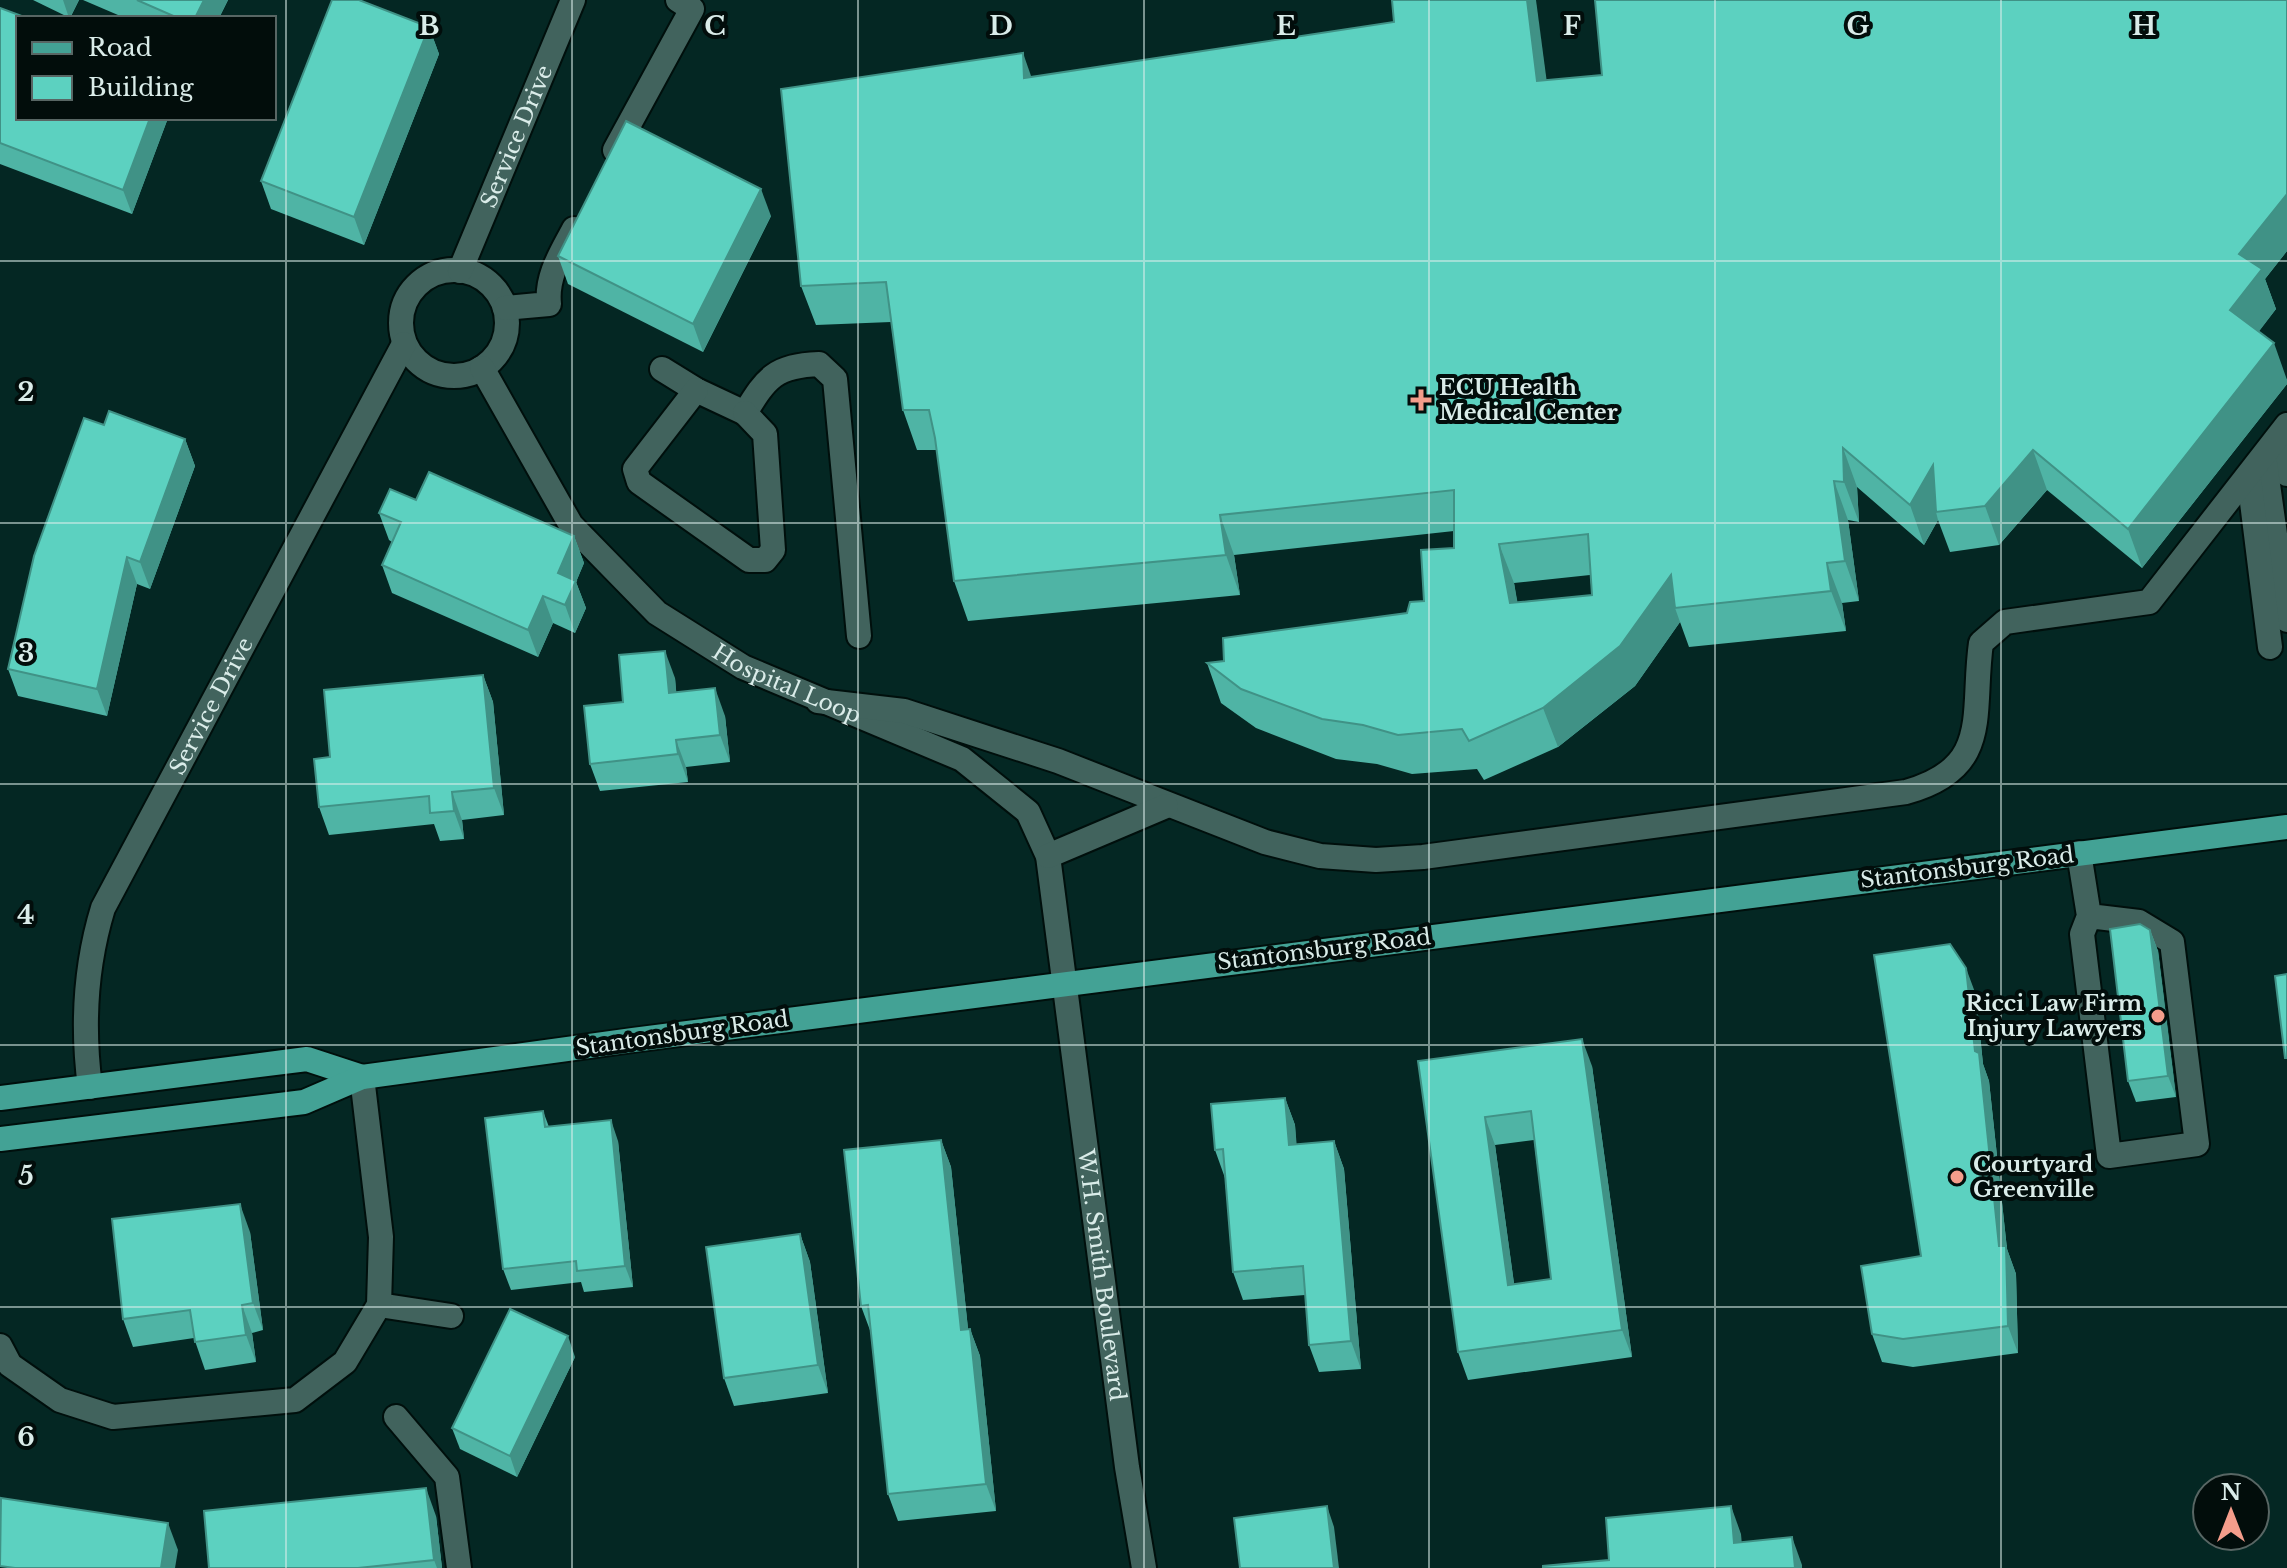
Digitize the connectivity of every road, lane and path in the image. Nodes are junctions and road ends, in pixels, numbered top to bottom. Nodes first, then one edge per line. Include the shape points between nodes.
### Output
1 (573, 0) edge
2 (685, 4) edge
3 (602, 175) edge
4 (584, 209) edge
5 (460, 271) junction
6 (505, 308) junction
7 (404, 344) junction
8 (482, 368) junction
9 (662, 369) dead end
10 (696, 390) junction
11 (745, 413) junction
12 (2284, 429) edge
13 (2264, 456) junction
14 (2287, 474) edge
15 (2249, 478) junction
16 (2287, 620) edge
17 (859, 636) dead end
18 (2270, 647) dead end
19 (818, 701) junction
20 (1166, 806) junction
21 (2287, 827) edge
22 (2079, 853) junction
23 (1048, 856) junction
24 (2089, 916) junction
25 (1067, 982) junction
26 (362, 1077) junction
27 (90, 1087) junction
28 (0, 1098) edge
29 (0, 1139) edge
30 (379, 1305) junction
31 (451, 1316) dead end
32 (0, 1346) edge
33 (396, 1417) dead end
34 (459, 1568) edge
35 (1144, 1568) edge

1 - 5 street, Service Drive
2 - 3 street
4 - 6 street via 552,272 549,304
5 - 6 street via 487,282
5 - 7 street via 428,276 410,293 401,318
6 - 8 street via 503,343
7 - 8 street via 412,357 438,374 468,375
7 - 27 street, Service Drive via 103,908 89,953 85,1043
8 - 19 street, Hospital Loop via 571,525 657,613 743,667
9 - 10 street
10 - 11 street
10 - 11 street via 635,469 639,482 749,560 765,560 773,550 765,434
11 - 17 street via 767,378 795,365 819,364 835,379
12 - 13 street
12 - 14 street
13 - 15 street
13 - 16 street
15 - 18 street
15 - 20 street via 2149,602 2005,622 1981,643 1971,745 1958,768 1934,785 1668,825 1376,860 1292,849
19 - 20 street via 904,711 1058,761
19 - 23 street, Hospital Loop via 962,759 1028,812
20 - 23 street
21 - 22 main road, Stantonsburg Road
22 - 24 street
22 - 25 main road, Stantonsburg Road
23 - 25 street, Hospital Loop
24 - 24 street via 2082,934 2109,1156 2197,1144 2172,942 2139,922
25 - 26 main road, Stantonsburg Road
25 - 35 street, W.H. Smith Boulevard via 1123,1442
26 - 27 main road, Stantonsburg Road via 307,1059
26 - 29 main road, Stantonsburg Road via 304,1102
26 - 30 street via 381,1237
27 - 28 main road, Stantonsburg Road
30 - 31 street
30 - 32 street via 345,1362 295,1400 232,1409 113,1417 60,1400 10,1365
33 - 34 street via 447,1477

